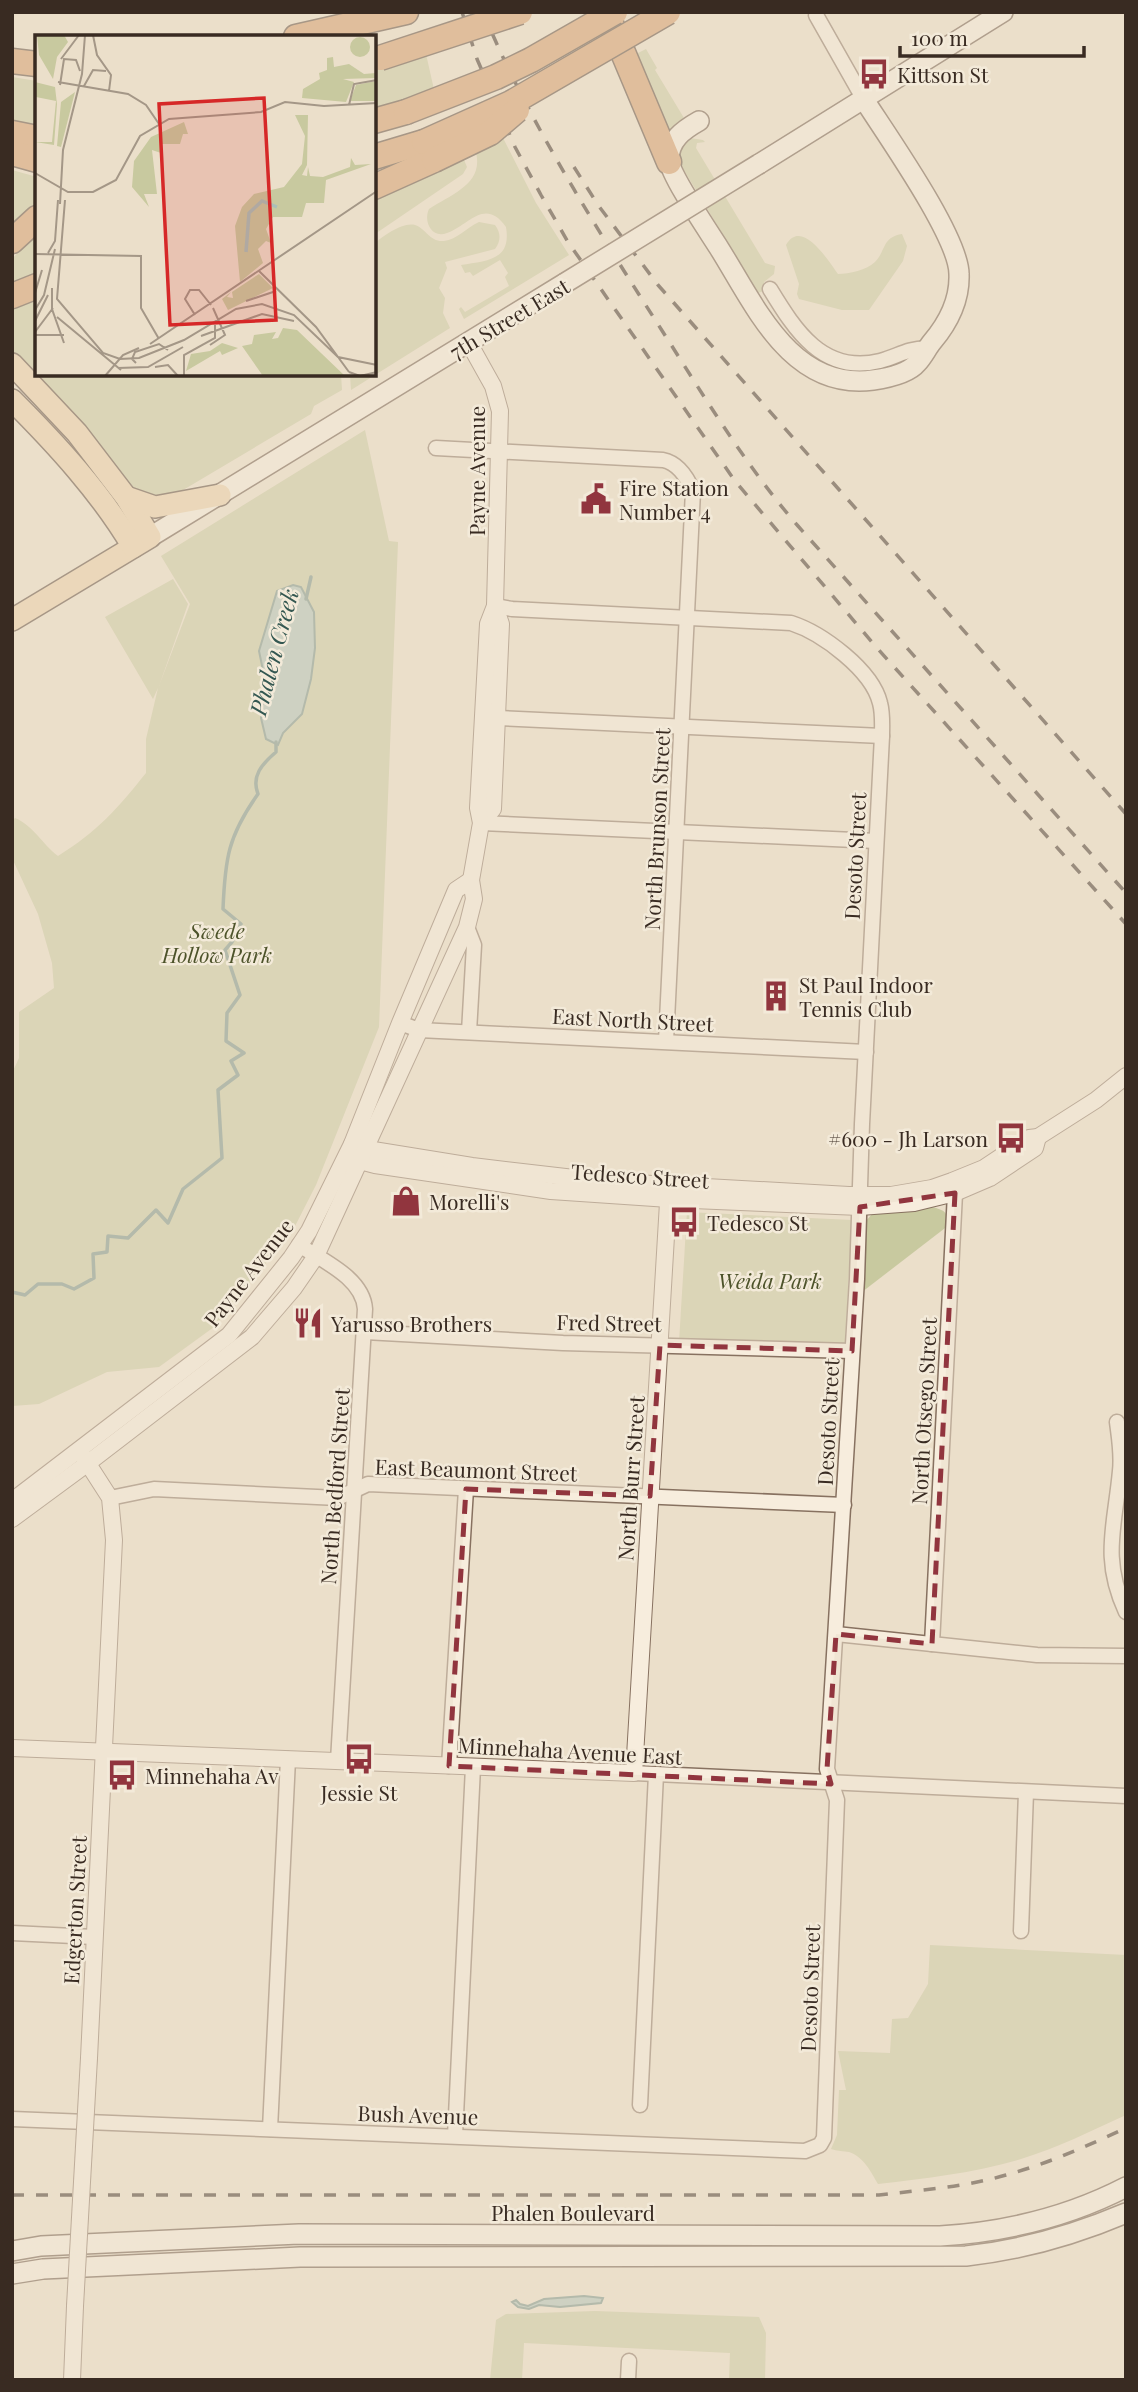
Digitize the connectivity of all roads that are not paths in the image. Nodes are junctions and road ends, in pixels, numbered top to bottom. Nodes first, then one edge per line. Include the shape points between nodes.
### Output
1 (520, 12) edge
2 (606, 12) edge
3 (615, 12) edge
4 (668, 12) edge
5 (1003, 12) edge
6 (402, 13) edge
7 (816, 15) dead end
8 (305, 35) edge
9 (377, 59) edge
10 (12, 61) edge
11 (35, 64) edge
12 (863, 98) junction
13 (376, 120) edge
14 (699, 121) dead end
15 (12, 133) edge
16 (35, 138) edge
17 (429, 151) junction
18 (12, 153) edge
19 (376, 157) edge
20 (35, 159) edge
21 (669, 162) junction
22 (376, 186) edge
23 (35, 220) edge
24 (12, 241) edge
25 (770, 289) dead end
26 (469, 343) junction
27 (927, 348) junction
28 (12, 364) edge
29 (12, 400) edge
30 (436, 448) dead end
31 (499, 450) junction
32 (220, 495) junction
33 (126, 497) junction
34 (141, 542) junction
35 (495, 606) junction
36 (687, 618) junction
37 (12, 620) edge
38 (497, 718) junction
39 (682, 726) junction
40 (882, 736) junction
41 (481, 823) junction
42 (676, 831) junction
43 (876, 841) junction
44 (471, 880) junction
45 (467, 927) junction
46 (400, 1023) junction
47 (419, 1030) junction
48 (469, 1032) junction
49 (666, 1041) junction
50 (866, 1052) junction
51 (1126, 1076) edge
52 (356, 1153) junction
53 (954, 1187) junction
54 (669, 1193) junction
55 (860, 1201) junction
56 (299, 1245) junction
57 (316, 1256) junction
58 (365, 1332) junction
59 (660, 1345) junction
60 (852, 1351) junction
61 (1117, 1422) dead end
62 (84, 1457) junction
63 (466, 1489) junction
64 (354, 1491) junction
65 (650, 1496) junction
66 (110, 1498) junction
67 (12, 1501) edge
68 (844, 1505) junction
69 (12, 1519) edge
70 (1126, 1612) edge
71 (836, 1633) junction
72 (932, 1644) junction
73 (1126, 1656) edge
74 (12, 1748) edge
75 (103, 1753) junction
76 (288, 1759) junction
77 (338, 1761) junction
78 (449, 1766) junction
79 (473, 1767) junction
80 (635, 1773) junction
81 (656, 1774) junction
82 (831, 1784) junction
83 (1026, 1792) junction
84 (1126, 1796) edge
85 (1021, 1931) dead end
86 (12, 1933) edge
87 (94, 1937) junction
88 (640, 2105) dead end
89 (12, 2119) edge
90 (270, 2129) junction
91 (455, 2136) junction
92 (820, 2145) joint
93 (1126, 2187) edge
94 (1126, 2213) edge
95 (12, 2251) edge
96 (12, 2274) edge
97 (629, 2361) dead end
98 (72, 2380) edge
99 (628, 2380) edge

1 - 9 highway, bridge
2 - 21 highway
3 - 13 highway, bridge via 496,77
4 - 17 highway, bridge via 551,81 490,133
5 - 12 main road, 7th Street East
6 - 8 highway
7 - 12 street
10 - 11 highway
12 - 26 main road, 7th Street East, bridge
12 - 27 main road via 956,253 957,296 945,324
14 - 21 main road via 677,136
15 - 16 highway
17 - 19 highway
17 - 22 highway
18 - 20 highway
21 - 27 main road via 776,337 805,366 850,380 884,379 916,365
23 - 24 highway
25 - 27 street via 794,329 833,358 862,364
26 - 31 street, Payne Avenue via 497,394
26 - 32 main road, 7th Street East
28 - 33 main road via 78,433
29 - 34 main road via 57,446 122,528
30 - 31 street
31 - 35 street, Payne Avenue
31 - 36 street, North Brunson Street via 671,461 693,491
32 - 33 main road via 155,507
32 - 34 main road, 7th Street East
33 - 34 main road
34 - 37 main road, 7th Street East
35 - 36 street
35 - 38 street, Payne Avenue via 501,624
35 - 41 street, Payne Avenue via 488,624 478,808
36 - 39 street, North Brunson Street
36 - 40 street, Desoto Street via 802,627 861,670 880,700
38 - 39 street
38 - 41 street, Payne Avenue via 493,809
39 - 40 street
39 - 42 street, North Brunson Street
40 - 43 street, Desoto Street
41 - 42 street
41 - 44 street, Payne Avenue
42 - 43 street
42 - 49 street, North Brunson Street
43 - 50 street, Desoto Street
44 - 45 street, Payne Avenue via 474,899
44 - 46 street, Payne Avenue via 456,890
45 - 47 street, Payne Avenue
45 - 48 street, Payne Avenue via 474,945
46 - 47 street, East North Street
46 - 52 street, Payne Avenue
47 - 48 street, East North Street
47 - 52 street, Payne Avenue
48 - 49 street, East North Street
49 - 50 street, East North Street
50 - 55 street, Desoto Street
51 - 53 street, Tedesco Street via 1096,1100
52 - 54 street, Tedesco Street
52 - 56 street, Payne Avenue
52 - 57 street, Payne Avenue
53 - 55 street, Tedesco Street via 894,1206
53 - 72 street, North Otsego Street
54 - 55 street, Tedesco Street
54 - 59 street, North Burr Street
55 - 60 street, Desoto Street
56 - 57 street, North Bedford Street
56 - 62 street, Payne Avenue via 229,1335
57 - 58 street, North Bedford Street via 361,1291
57 - 62 street, Payne Avenue via 252,1337
58 - 59 street, Fred Street
58 - 64 street, North Bedford Street
59 - 60 street, Fred Street
59 - 65 street, North Burr Street
60 - 68 street, Desoto Street
61 - 70 street via 1120,1469 1111,1544 1114,1576
62 - 66 street, Edgerton Street
62 - 67 street, Payne Avenue
62 - 69 street, Payne Avenue
63 - 64 street, East Beaumont Street via 368,1485
63 - 65 street, East Beaumont Street
63 - 78 street
64 - 66 street, East Beaumont Street via 338,1498 154,1489
64 - 77 street, North Bedford Street
65 - 68 street, East Beaumont Street
65 - 80 street, North Burr Street
66 - 75 street, Edgerton Street via 114,1540
68 - 71 street, Desoto Street
71 - 72 street
71 - 82 street, Desoto Street via 827,1769
72 - 73 street via 1059,1656
74 - 75 street, Minnehaha Avenue East
75 - 76 street, Minnehaha Avenue East
75 - 87 street, Edgerton Street
76 - 77 street, Minnehaha Avenue East
76 - 90 street
77 - 78 street, Minnehaha Avenue East
78 - 79 street, Minnehaha Avenue East
79 - 80 street, Minnehaha Avenue East
79 - 91 street
80 - 81 street, Minnehaha Avenue East
81 - 82 street, Minnehaha Avenue East
81 - 88 street
82 - 83 street, Minnehaha Avenue East
82 - 92 street, Desoto Street via 837,1800 825,2131
83 - 84 street, Minnehaha Avenue East
83 - 85 street
86 - 87 street
87 - 98 street, Edgerton Street, bridge
89 - 90 street, Bush Avenue
90 - 91 street, Bush Avenue
91 - 92 street, Bush Avenue via 805,2151
93 - 95 main road, Phalen Boulevard via 1031,2222 940,2236 299,2234
94 - 96 main road via 1037,2244 966,2256 300,2256
97 - 99 street

